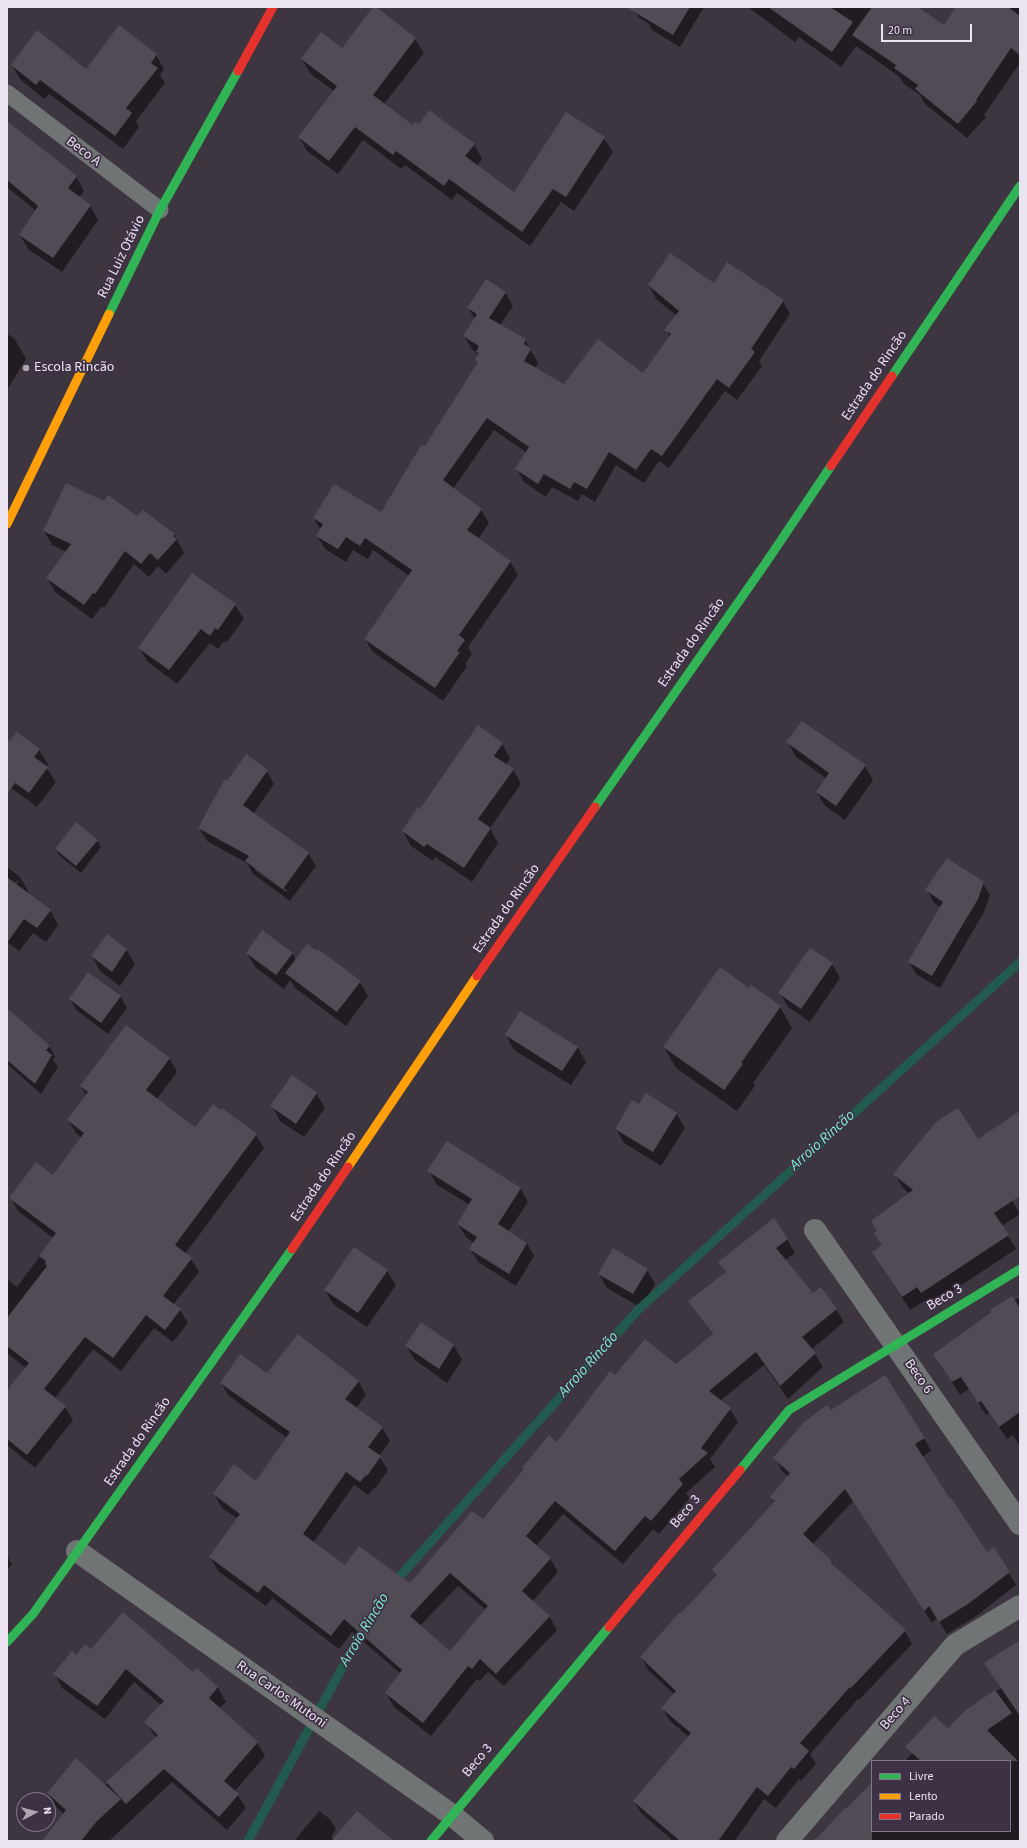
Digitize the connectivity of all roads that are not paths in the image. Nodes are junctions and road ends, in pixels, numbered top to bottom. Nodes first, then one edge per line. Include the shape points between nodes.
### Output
1 (273, 7) edge
2 (7, 94) edge
3 (1020, 186) edge
4 (160, 210) junction
5 (7, 524) edge
6 (815, 1230) dead end
7 (1020, 1269) edge
8 (895, 1344) junction
9 (1020, 1524) edge
10 (78, 1551) junction
11 (1020, 1606) edge
12 (7, 1642) edge
13 (452, 1815) junction
14 (431, 1841) edge
15 (483, 1841) edge
16 (787, 1841) edge

1 - 4 street, Rua Luiz Otávio
2 - 4 lane, Beco A
3 - 10 street, Estrada do Rincão via 764,564 472,984 299,1239
4 - 5 street, Rua Luiz Otávio
6 - 8 street, Beco 6
7 - 8 street, Beco 3
8 - 9 street, Beco 6
8 - 13 street, Beco 3 via 789,1410
10 - 12 street, Estrada do Rincão via 33,1614
10 - 13 street, Rua Carlos Mutoni
11 - 16 street, Beco 4 via 955,1645
13 - 14 street, Beco 3
13 - 15 street, Rua Carlos Mutoni

